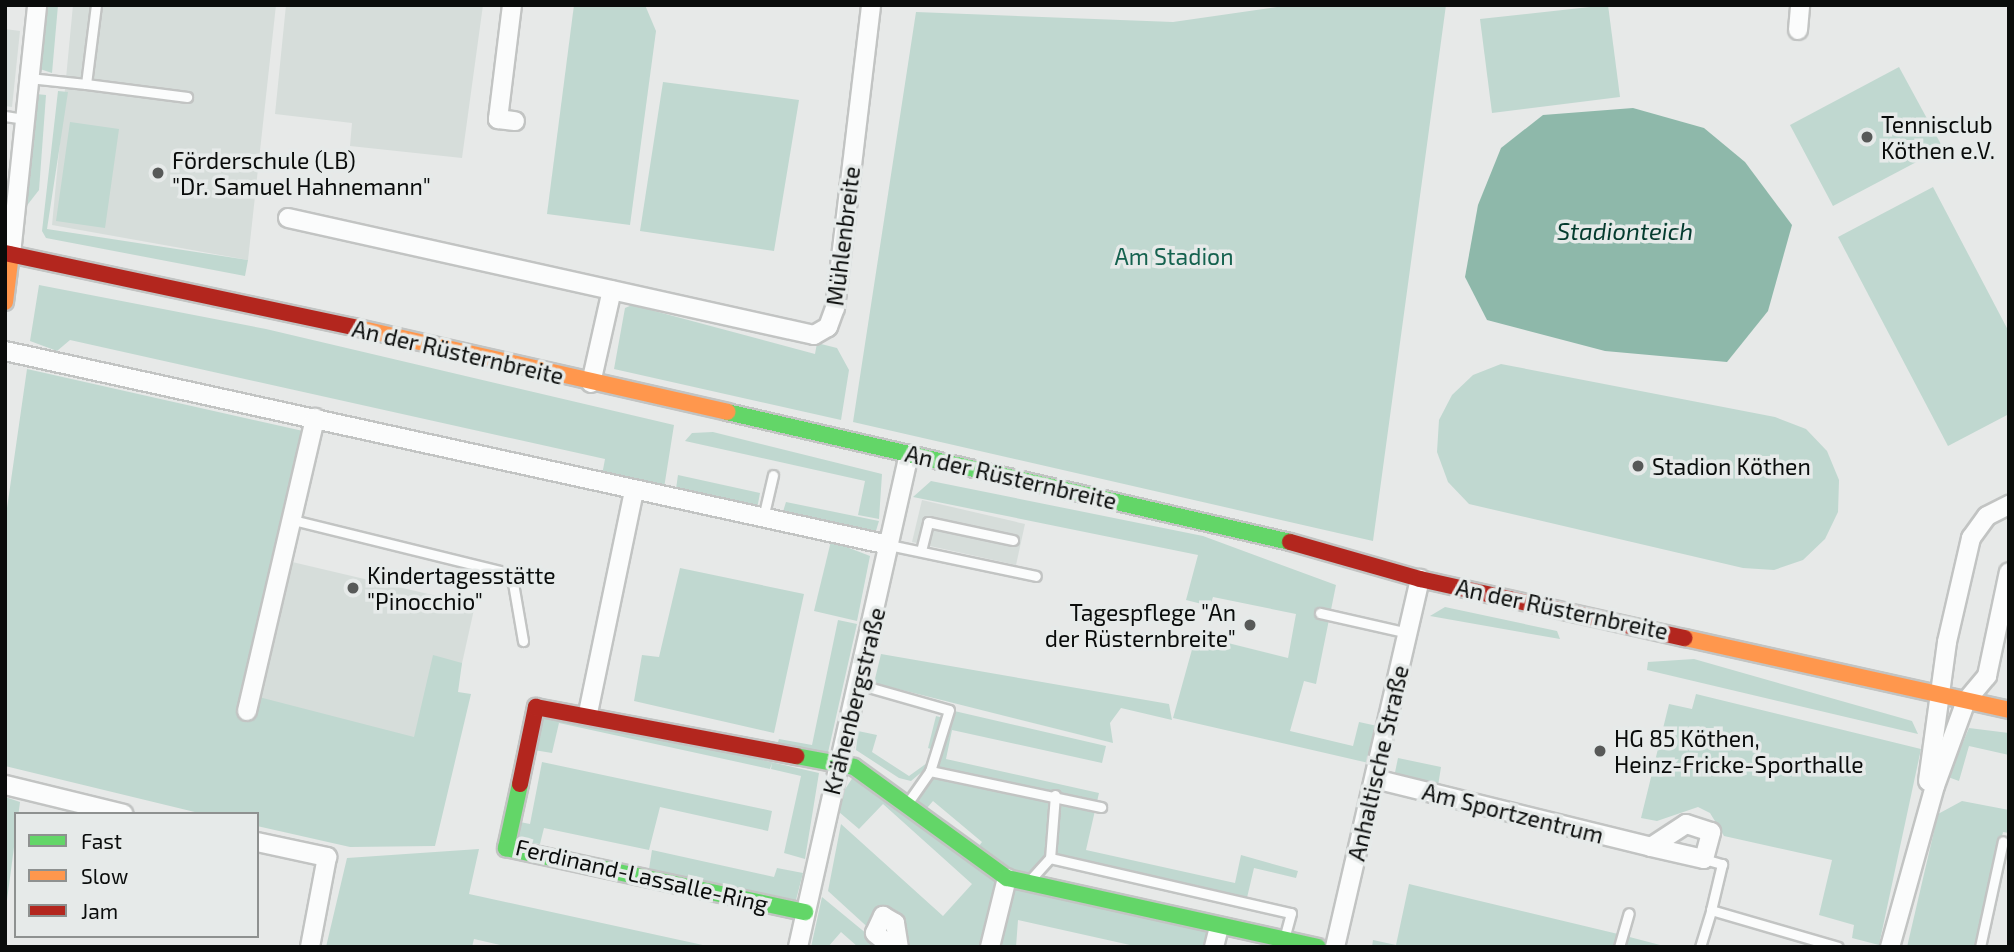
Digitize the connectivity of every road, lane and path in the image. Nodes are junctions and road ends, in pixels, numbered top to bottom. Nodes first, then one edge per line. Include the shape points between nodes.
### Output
1 (37, 5) edge
2 (96, 5) edge
3 (512, 5) edge
4 (871, 5) edge
5 (1800, 5) edge
6 (1798, 30) dead end
7 (29, 78) junction
8 (86, 84) junction
9 (187, 97) dead end
10 (5, 116) edge
11 (25, 119) junction
12 (515, 121) dead end
13 (288, 218) dead end
14 (8, 253) edge
15 (612, 290) junction
16 (5, 302) edge
17 (5, 351) edge
18 (591, 383) junction
19 (315, 418) junction
20 (909, 454) junction
21 (773, 475) dead end
22 (634, 490) junction
23 (2009, 505) edge
24 (763, 519) junction
25 (293, 520) junction
26 (1013, 541) dead end
27 (889, 545) junction
28 (921, 551) junction
29 (2009, 572) edge
30 (1035, 576) dead end
31 (1420, 579) junction
32 (1320, 613) dead end
33 (1408, 633) junction
34 (2002, 639) edge
35 (523, 641) dead end
36 (861, 685) junction
37 (1942, 695) junction
38 (1966, 701) junction
39 (2009, 710) edge
40 (247, 711) dead end
41 (588, 713) junction
42 (838, 763) junction
43 (930, 771) junction
44 (1375, 779) junction
45 (5, 785) edge
46 (1055, 795) junction
47 (907, 803) junction
48 (1101, 807) dead end
49 (116, 812) edge
50 (1919, 836) junction
51 (2003, 841) dead end
52 (259, 842) edge
53 (1651, 847) junction
54 (1050, 858) junction
55 (1704, 859) junction
56 (1007, 878) junction
57 (1029, 881) junction
58 (1711, 910) junction
59 (805, 912) junction
60 (1629, 913) dead end
61 (1219, 927) junction
62 (1284, 940) junction
63 (310, 947) edge
64 (798, 947) edge
65 (892, 947) edge
66 (899, 947) edge
67 (990, 947) edge
68 (1214, 947) edge
69 (1317, 947) edge
70 (1335, 947) edge
71 (1619, 947) edge
72 (1700, 947) edge
73 (1838, 947) edge
74 (1890, 947) edge
75 (1980, 947) edge

1 - 7 street
2 - 8 lane
3 - 12 street via 498,119
4 - 15 street, Mühlenbreite via 828,327 814,335 786,333
5 - 6 street
7 - 8 lane
7 - 11 street
8 - 9 lane
10 - 11 lane
11 - 14 street
13 - 15 street, Mühlenbreite
14 - 16 main road
14 - 18 main road, An der Rüsternbreite
15 - 18 street
17 - 19 street
18 - 20 main road, An der Rüsternbreite
19 - 22 street
19 - 25 street
20 - 27 street, Krähenbergstraße
20 - 31 main road, An der Rüsternbreite via 1270,536
21 - 24 lane
22 - 24 street
22 - 41 street
23 - 37 street via 1987,516 1972,538 1947,642
24 - 27 street
25 - 35 lane via 504,572 513,583
25 - 40 street
26 - 28 lane via 928,522
27 - 28 lane
27 - 36 street, Krähenbergstraße
28 - 30 lane
29 - 34 street
31 - 33 street, Anhaltische Straße
31 - 37 main road, An der Rüsternbreite
32 - 33 lane
33 - 44 street, Anhaltische Straße
34 - 38 street via 1982,687
36 - 42 street, Krähenbergstraße
36 - 43 lane via 949,710
37 - 38 main road, An der Rüsternbreite
37 - 50 street
38 - 39 main road, An der Rüsternbreite
38 - 50 street
41 - 42 main road, Ferdinand-Lassalle-Ring
41 - 59 main road, Ferdinand-Lassalle-Ring via 536,707 506,848
42 - 47 main road, Ferdinand-Lassalle-Ring via 876,777
42 - 59 street, Krähenbergstraße
43 - 46 lane
43 - 47 lane
44 - 53 street, Am Sportzentrum
44 - 70 street, Anhaltische Straße
45 - 49 street
46 - 48 lane
46 - 54 lane
47 - 56 main road, Ferdinand-Lassalle-Ring
50 - 74 street
51 - 75 lane
52 - 63 street via 327,857
53 - 55 street, Am Sportzentrum
53 - 55 street via 1698,823 1711,832
54 - 57 lane
54 - 62 lane via 1291,913
55 - 58 lane via 1722,864
56 - 57 main road
56 - 67 street
57 - 61 main road
58 - 72 lane
58 - 73 lane
59 - 64 street, Krähenbergstraße
60 - 71 lane
61 - 62 main road
61 - 68 street
62 - 69 main road
65 - 66 street via 875,933 883,916 895,923

